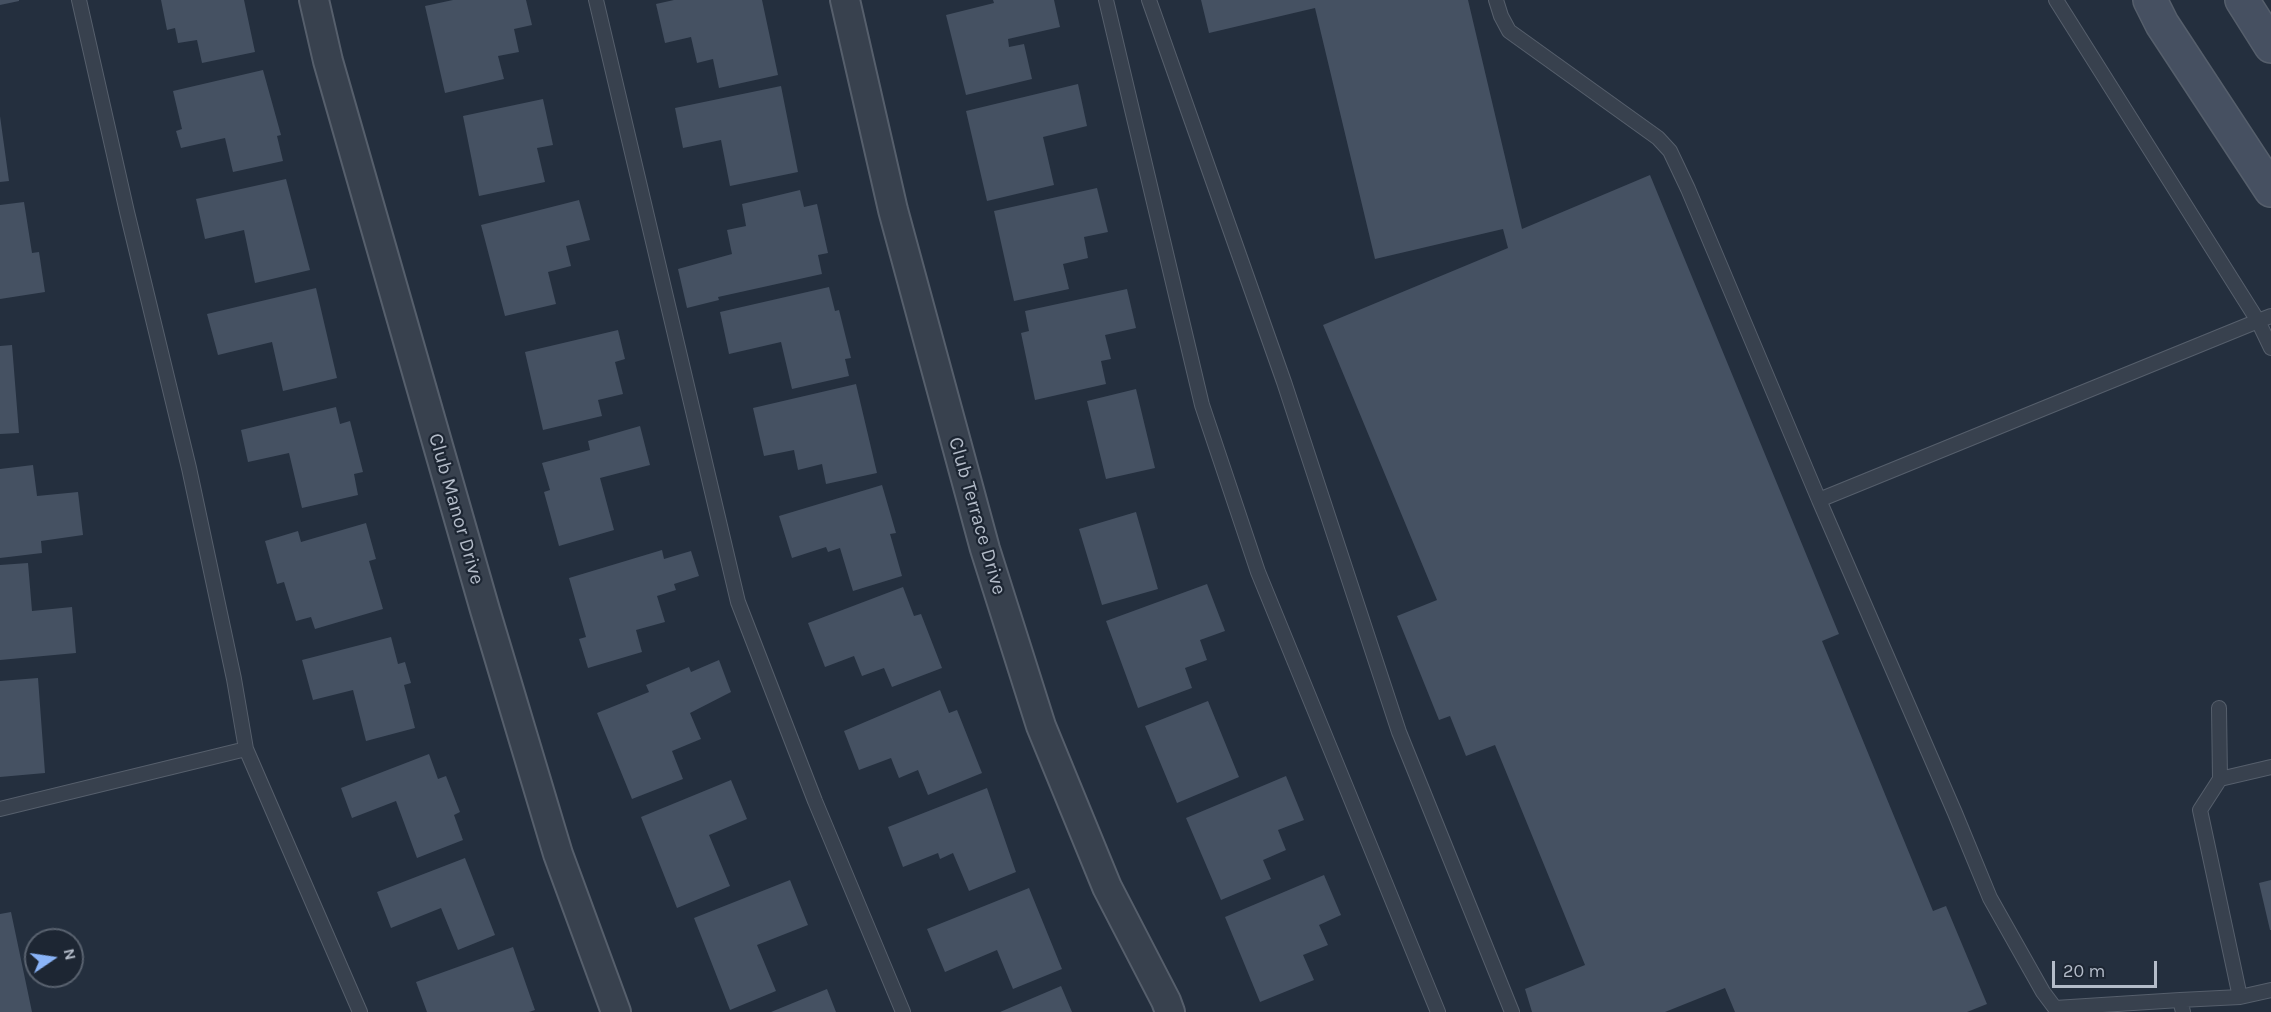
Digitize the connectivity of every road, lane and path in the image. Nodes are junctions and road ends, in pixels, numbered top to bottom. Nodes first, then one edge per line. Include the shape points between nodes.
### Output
1 (79, 0) edge
2 (314, 0) edge
3 (596, 0) edge
4 (844, 0) edge
5 (1106, 0) edge
6 (1149, 0) edge
7 (1496, 0) edge
8 (2056, 0) edge
9 (2150, 0) edge
10 (2242, 0) edge
11 (2271, 46) edge
12 (2271, 190) edge
13 (2264, 318) edge
14 (2271, 348) edge
15 (1819, 500) junction
16 (2219, 708) dead end
17 (246, 749) junction
18 (2271, 767) edge
19 (2220, 779) junction
20 (0, 809) edge
21 (2271, 990) edge
22 (2240, 997) junction
23 (2181, 1006) edge
24 (2053, 1010) edge
25 (360, 1012) edge
26 (616, 1012) edge
27 (903, 1012) edge
28 (1170, 1012) edge
29 (1438, 1012) edge
30 (1512, 1012) edge

1 - 17 lane via 189,468
2 - 26 street, Club Manor Drive via 485,610 558,854
3 - 27 lane via 738,602
4 - 28 street, Club Terrace Drive via 893,210 984,549 1041,726 1107,887
5 - 29 lane via 1202,405 1258,572
6 - 30 lane via 1284,382 1399,732
7 - 15 lane via 1509,31 1658,138 1670,151
8 - 13 lane
9 - 12 main road
10 - 11 main road
13 - 14 lane
13 - 15 lane
15 - 24 lane via 1989,898
16 - 19 lane
17 - 20 lane
17 - 25 lane
18 - 19 lane
19 - 22 lane via 2200,810
21 - 22 lane
22 - 23 lane
23 - 24 lane

